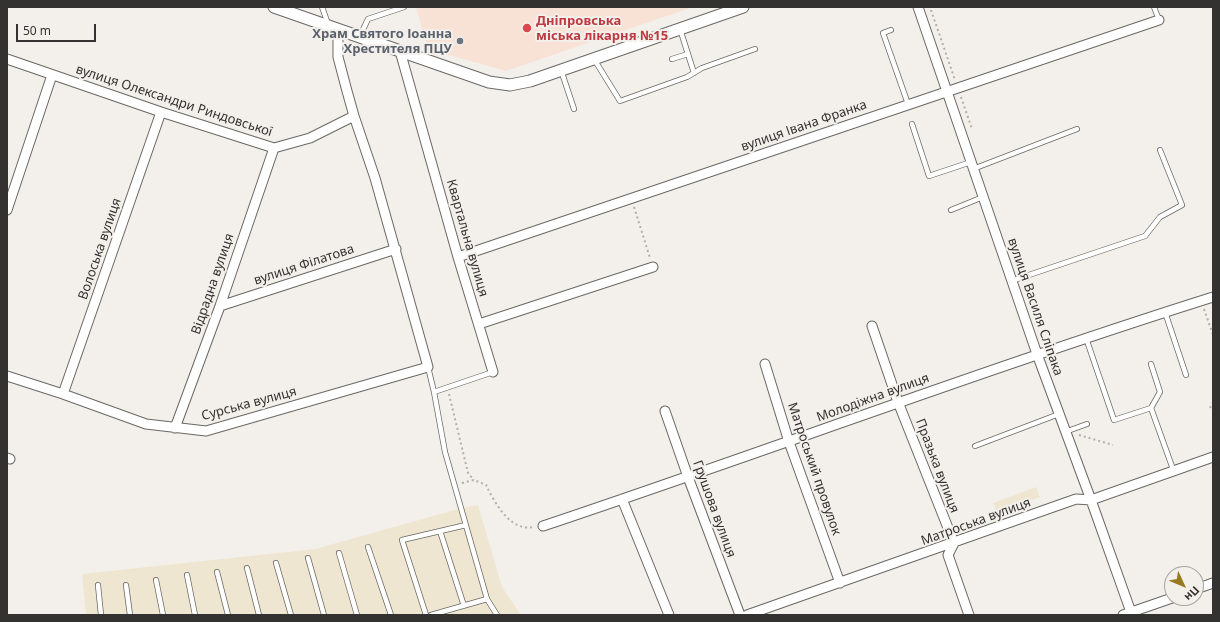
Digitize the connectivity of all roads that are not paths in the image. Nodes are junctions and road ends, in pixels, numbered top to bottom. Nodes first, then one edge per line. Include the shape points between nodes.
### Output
1 (274, 7) edge
2 (322, 7) edge
3 (404, 7) edge
4 (743, 7) edge
5 (918, 7) edge
6 (1154, 7) edge
7 (1159, 20) joint
8 (333, 27) junction
9 (680, 29) junction
10 (891, 30) dead end
11 (359, 36) junction
12 (755, 49) dead end
13 (400, 51) junction
14 (688, 54) junction
15 (7, 59) edge
16 (594, 59) junction
17 (672, 59) dead end
18 (561, 70) junction
19 (694, 73) junction
20 (52, 75) junction
21 (946, 92) junction
22 (908, 104) junction
23 (574, 109) dead end
24 (161, 112) junction
25 (354, 116) junction
26 (912, 124) dead end
27 (1077, 129) dead end
28 (274, 148) junction
29 (1160, 150) dead end
30 (972, 165) junction
31 (983, 197) junction
32 (7, 210) edge
33 (950, 210) dead end
34 (396, 249) junction
35 (458, 257) junction
36 (653, 267) road end
37 (1012, 281) junction
38 (1213, 297) edge
39 (220, 306) junction
40 (1165, 312) junction
41 (479, 324) junction
42 (872, 326) dead end
43 (1086, 338) junction
44 (1037, 354) junction
45 (765, 364) dead end
46 (1151, 364) dead end
47 (428, 367) junction
48 (493, 372) joint
49 (1186, 374) dead end
50 (7, 376) edge
51 (434, 392) junction
52 (63, 394) junction
53 (898, 402) junction
54 (1151, 408) junction
55 (665, 411) dead end
56 (1059, 414) junction
57 (1087, 424) dead end
58 (175, 428) junction
59 (1066, 432) junction
60 (789, 442) junction
61 (976, 446) dead end
62 (1213, 457) edge
63 (1174, 472) junction
64 (688, 477) junction
65 (622, 500) junction
66 (1091, 500) junction
67 (466, 525) junction
68 (543, 526) road end
69 (440, 531) junction
70 (954, 543) junction
71 (368, 547) dead end
72 (338, 553) dead end
73 (308, 558) dead end
74 (276, 563) dead end
75 (247, 568) dead end
76 (218, 572) dead end
77 (187, 575) dead end
78 (156, 580) dead end
79 (840, 583) junction
80 (98, 585) dead end
81 (126, 585) dead end
82 (486, 599) junction
83 (1164, 601) edge
84 (464, 606) junction
85 (1128, 614) edge
86 (101, 615) edge
87 (130, 615) edge
88 (163, 615) edge
89 (195, 615) edge
90 (228, 615) edge
91 (259, 615) edge
92 (291, 615) edge
93 (324, 615) edge
94 (357, 615) edge
95 (390, 615) edge
96 (426, 615) edge
97 (431, 615) edge
98 (497, 615) edge
99 (669, 615) edge
100 (740, 615) edge
101 (747, 615) edge
102 (969, 615) edge

1 - 8 street
2 - 8 lane
3 - 11 lane via 368,19
4 - 9 street
5 - 21 street, вулиця Василя Сліпака
6 - 7 lane
7 - 21 street, вулиця Івана Франка
8 - 11 street
8 - 25 street via 338,57
9 - 14 lane
9 - 16 street
10 - 22 lane via 883,33
11 - 13 street
12 - 19 lane
13 - 18 street via 489,82 510,85
13 - 35 street, Квартальна вулиця
14 - 17 lane
14 - 19 lane
15 - 20 street, вулиця Олександри Риндовської
16 - 18 street
16 - 19 lane via 620,101
18 - 23 lane
20 - 24 street, вулиця Олександри Риндовської
20 - 32 street
21 - 22 street, вулиця Івана Франка
21 - 30 street, вулиця Василя Сліпака
22 - 35 street, вулиця Івана Франка
24 - 28 street, вулиця Олександри Риндовської
24 - 52 street, Волоська вулиця
25 - 28 street, вулиця Олександри Риндовської via 310,138
25 - 34 street
26 - 30 lane via 929,176
27 - 30 lane
28 - 39 street, Відрадна вулиця
29 - 37 lane via 1182,205 1160,217 1145,236
30 - 31 street, вулиця Василя Сліпака
31 - 33 lane
31 - 37 street, вулиця Василя Сліпака
34 - 39 street, вулиця Філатова
34 - 47 street
35 - 41 street, Квартальна вулиця
36 - 41 street
37 - 44 street, вулиця Василя Сліпака
38 - 40 street, Молодіжна вулиця
39 - 58 street, Відрадна вулиця
40 - 43 street, Молодіжна вулиця
40 - 49 lane
41 - 48 street, Квартальна вулиця
42 - 53 street, Празька вулиця
43 - 44 street, Молодіжна вулиця
43 - 54 lane via 1114,420
44 - 53 street, Молодіжна вулиця
44 - 56 street, вулиця Василя Сліпака
45 - 60 street, Матроський провулок
46 - 54 lane via 1160,392
47 - 51 lane
47 - 58 street, Сурська вулиця via 206,431
48 - 51 lane, Квартальна вулиця
50 - 52 street, Сурська вулиця
51 - 67 lane via 445,452
52 - 58 street, Сурська вулиця via 146,424
53 - 60 street, Молодіжна вулиця
53 - 70 street, Празька вулиця
54 - 63 lane
55 - 64 street, Грушова вулиця
56 - 59 street, вулиця Василя Сліпака
56 - 61 lane
57 - 59 lane
59 - 66 street, вулиця Василя Сліпака
60 - 64 street, Молодіжна вулиця
60 - 79 street, Матроський провулок
62 - 63 street, Матроська вулиця
63 - 66 street, Матроська вулиця
64 - 65 street, Молодіжна вулиця
64 - 100 street, Грушова вулиця
65 - 68 street, Молодіжна вулиця
65 - 99 street
66 - 70 street, Матроська вулиця via 1076,499
66 - 85 street, вулиця Василя Сліпака
67 - 69 lane
67 - 82 lane
69 - 84 lane
69 - 96 lane via 402,540
70 - 79 street, Матроська вулиця
70 - 102 street via 948,556
71 - 95 lane
72 - 94 lane
73 - 93 lane
74 - 92 lane
75 - 91 lane
76 - 90 lane
77 - 89 lane
78 - 88 lane
79 - 101 street, Матроська вулиця
80 - 86 lane
81 - 87 lane
82 - 84 lane
82 - 98 lane
83 - 85 street
84 - 97 lane

